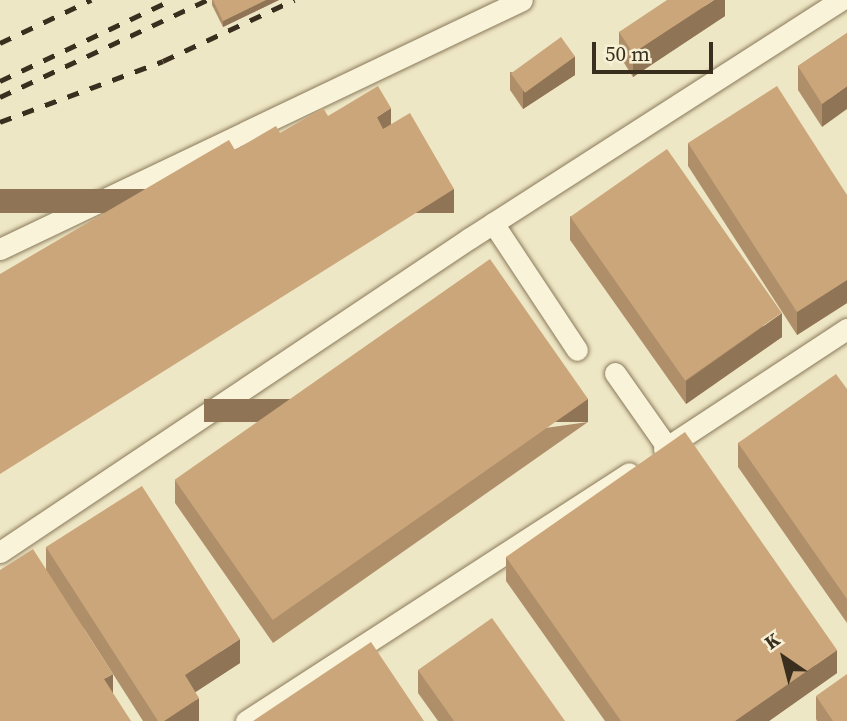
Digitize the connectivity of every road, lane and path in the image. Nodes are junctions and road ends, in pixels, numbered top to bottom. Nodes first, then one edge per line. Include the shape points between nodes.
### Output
1 (523, 0) edge
2 (841, 0) edge
3 (493, 223) junction
4 (0, 249) edge
5 (847, 329) edge
6 (577, 350) dead end
7 (615, 373) dead end
8 (667, 447) junction
9 (0, 552) edge
10 (246, 721) edge

1 - 4 street
2 - 3 street
3 - 6 street
3 - 9 street
5 - 8 street
7 - 8 street
8 - 10 street

